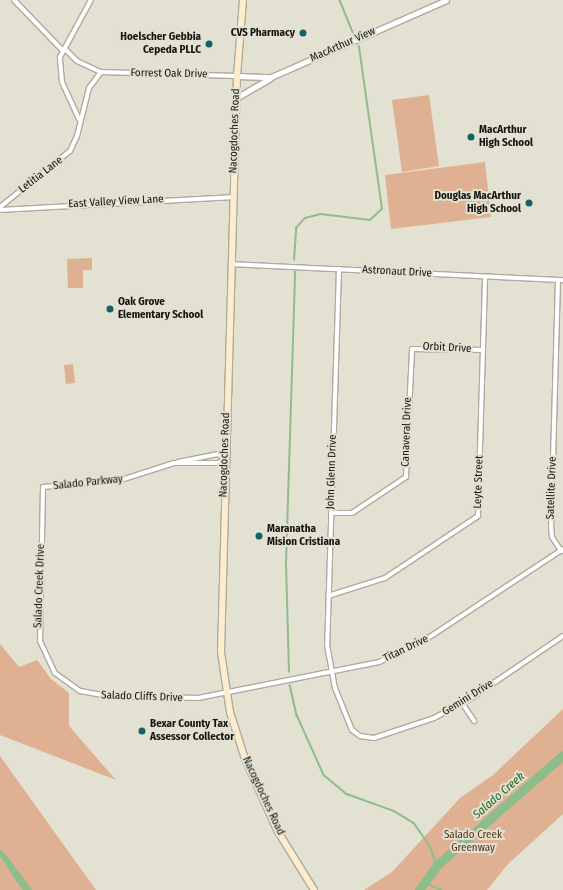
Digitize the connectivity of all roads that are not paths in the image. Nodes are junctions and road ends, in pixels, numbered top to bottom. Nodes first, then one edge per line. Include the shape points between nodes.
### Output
1 (14, 0) edge
2 (91, 0) edge
3 (243, 0) edge
4 (446, 0) edge
5 (64, 50) junction
6 (102, 72) junction
7 (237, 76) junction
8 (271, 77) junction
9 (236, 98) junction
10 (80, 122) junction
11 (233, 197) junction
12 (0, 207) edge
13 (0, 210) edge
14 (231, 264) junction
15 (339, 270) junction
16 (485, 277) junction
17 (558, 280) junction
18 (563, 280) edge
19 (412, 349) joint
20 (483, 350) junction
21 (224, 458) junction
22 (178, 462) junction
23 (43, 487) joint
24 (331, 513) junction
25 (562, 550) edge
26 (328, 596) junction
27 (563, 636) edge
28 (332, 672) junction
29 (62, 679) joint
30 (226, 693) junction
31 (462, 703) junction
32 (474, 721) dead end
33 (362, 737) joint
34 (314, 890) edge

1 - 5 street
2 - 5 street
3 - 7 main road, Nacogdoches Road
4 - 8 street, MacArthur View
5 - 6 street via 77,61
5 - 10 street via 60,57 62,82
6 - 7 street, Forrest Oak Drive
6 - 10 street, Letitia Lane via 89,88
7 - 8 street, MacArthur View
7 - 9 main road, Nacogdoches Road
8 - 9 street
9 - 11 main road, Nacogdoches Road
10 - 12 street, Letitia Lane via 77,136 66,155
11 - 13 street, East Valley View Lane
11 - 14 main road, Nacogdoches Road
14 - 15 street, Astronaut Drive
14 - 21 main road, Nacogdoches Road
15 - 16 street, Astronaut Drive
15 - 24 street, John Glenn Drive
16 - 17 street, Astronaut Drive
16 - 20 street, Leyte Street
17 - 18 street, Astronaut Drive
17 - 25 street, Satellite Drive via 551,526 552,537
19 - 20 street, Orbit Drive
19 - 24 street, Canaveral Drive via 406,477 352,513
20 - 26 street, Leyte Street via 478,516 385,578
21 - 22 street, Salado Parkway via 211,455
21 - 22 street, Salado Parkway via 219,463
21 - 30 main road, Nacogdoches Road via 219,622
22 - 23 street, Salado Parkway via 124,479
23 - 29 street, Salado Creek Drive via 40,641 51,667
24 - 26 street, John Glenn Drive
25 - 28 street, Titan Drive via 412,648 379,662
26 - 28 street, John Glenn Drive via 327,645
27 - 31 street, Gemini Drive
28 - 30 street, Titan Drive
28 - 33 street, John Glenn Drive via 346,720 352,730
29 - 30 street, Salado Cliffs Drive via 80,691 96,695 193,699
30 - 34 main road, Nacogdoches Road via 238,742 264,802
31 - 32 street
31 - 33 street, Gemini Drive via 405,730 380,737

